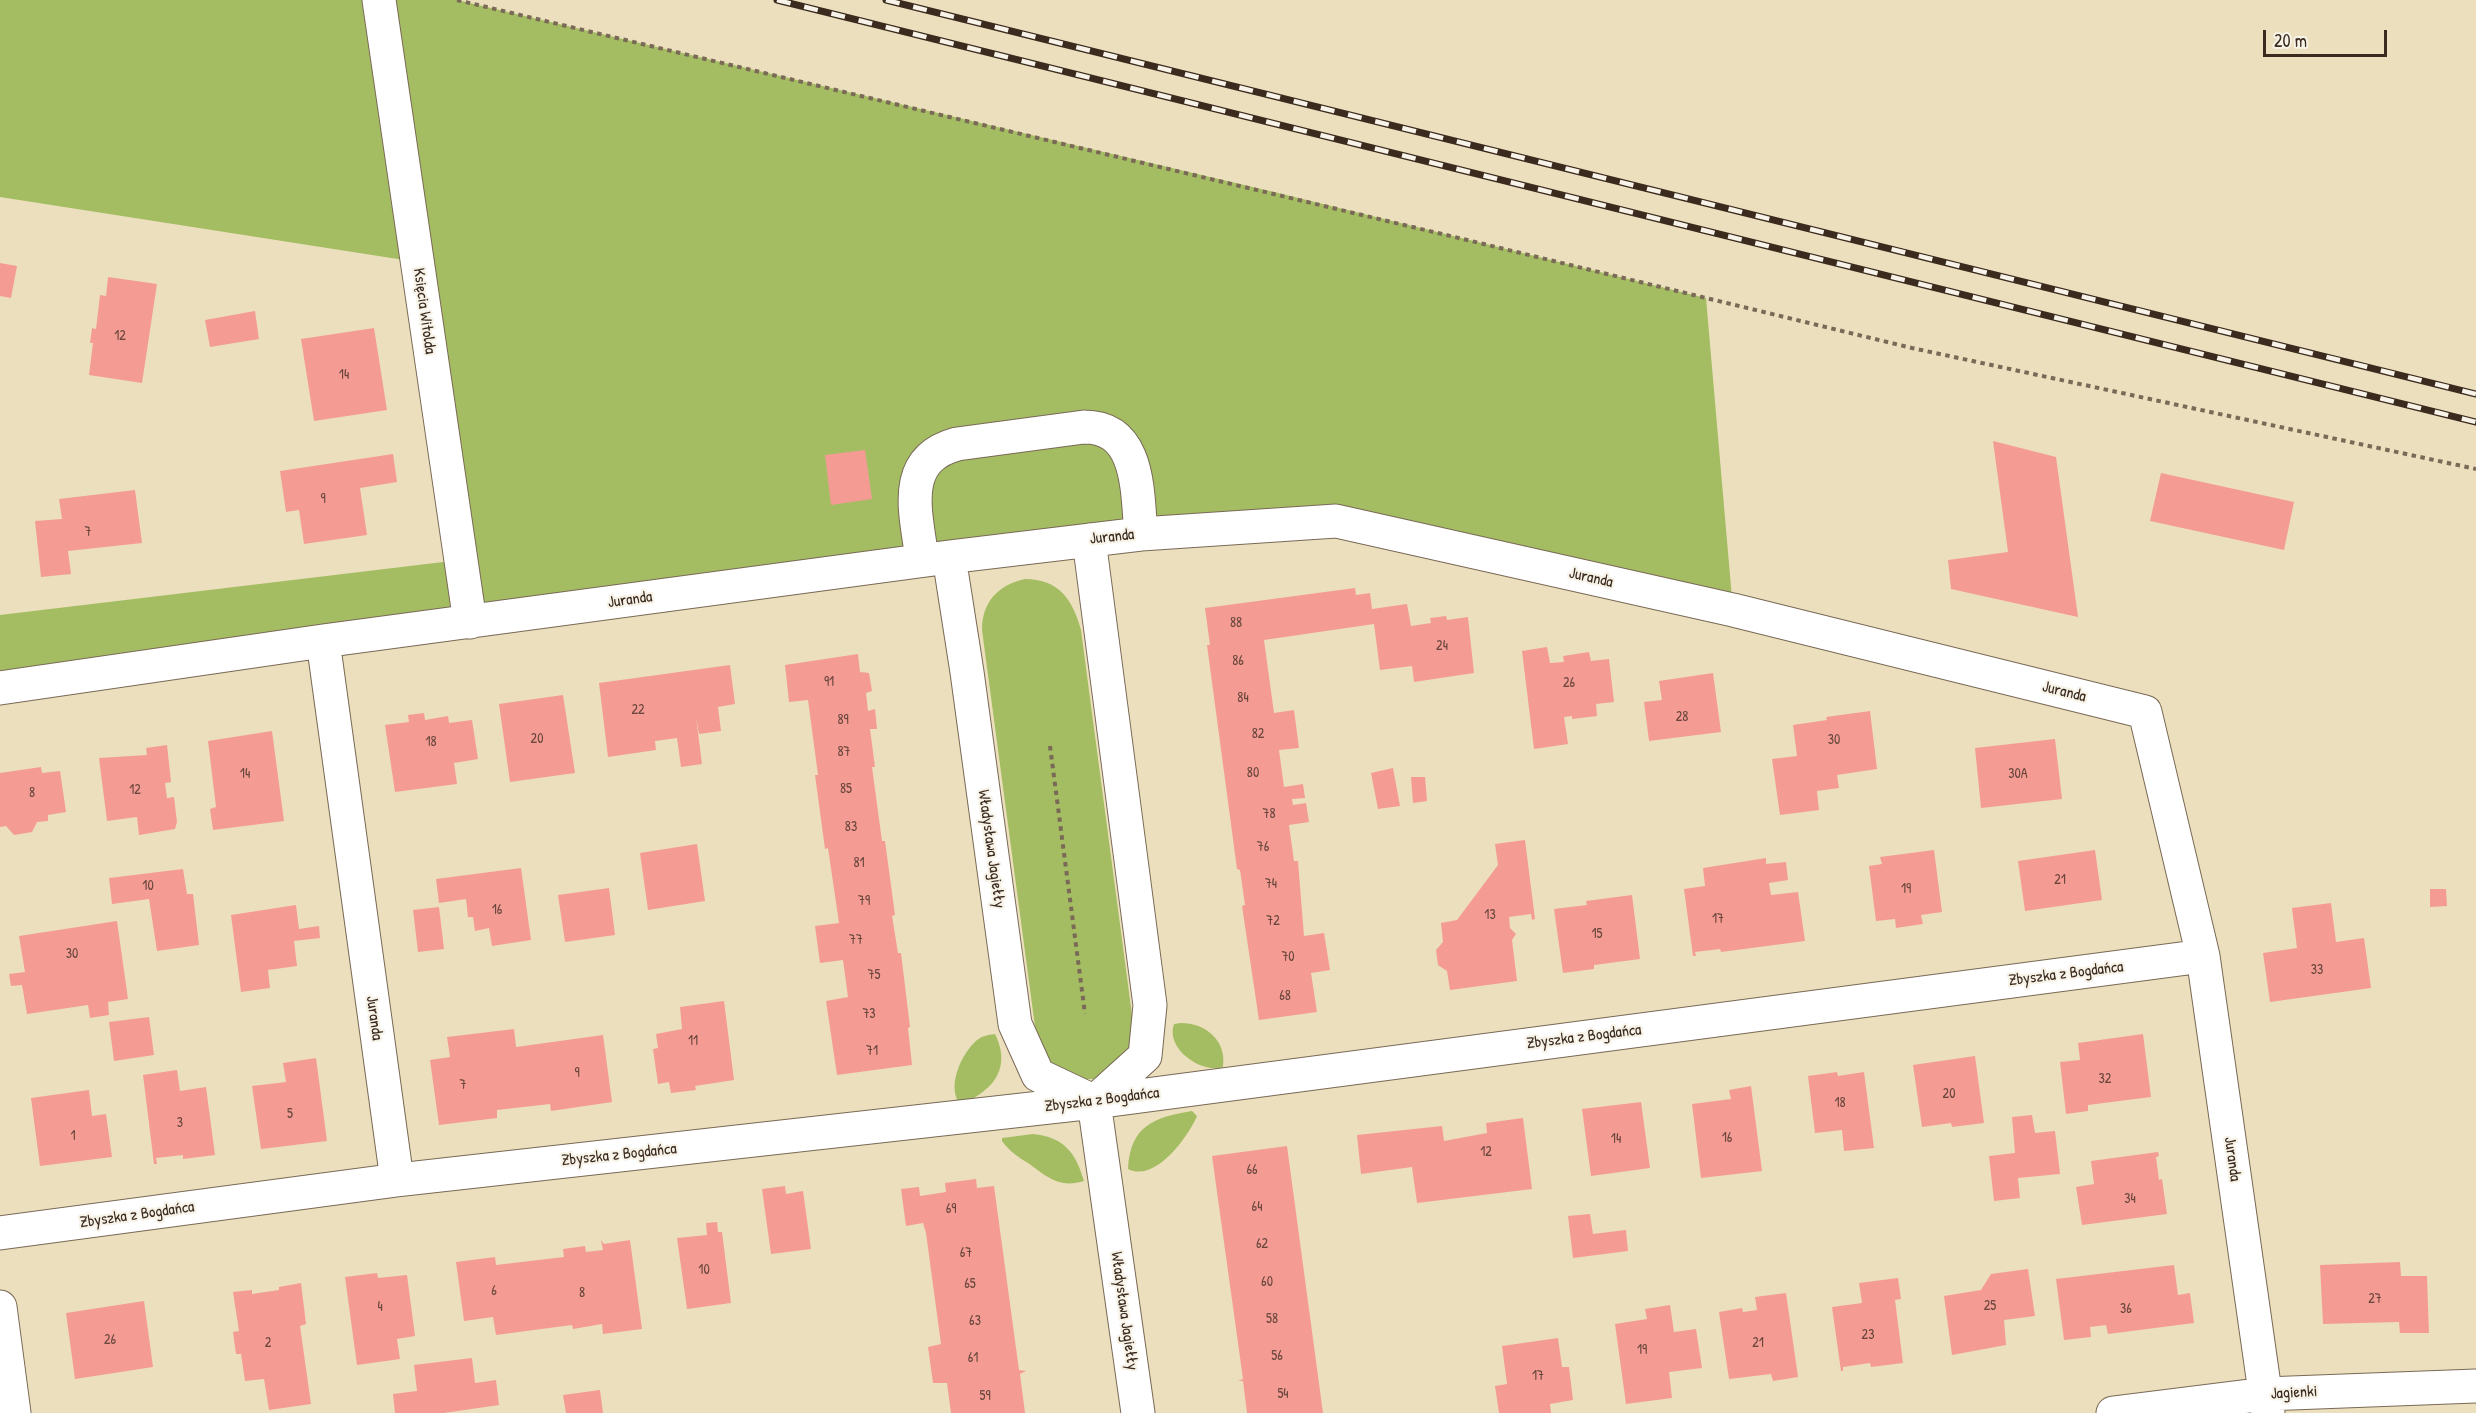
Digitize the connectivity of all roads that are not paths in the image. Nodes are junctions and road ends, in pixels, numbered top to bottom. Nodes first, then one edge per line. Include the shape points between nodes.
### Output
1 (379, 0) edge
2 (1141, 534) junction
3 (1089, 540) junction
4 (935, 559) junction
5 (470, 622) junction
6 (323, 641) junction
7 (0, 688) edge
8 (2203, 956) junction
9 (1094, 1102) junction
10 (397, 1180) junction
11 (0, 1233) edge
12 (0, 1307) edge
13 (2476, 1386) edge
14 (2267, 1403) edge
15 (14, 1413) edge
16 (1138, 1413) edge
17 (2113, 1413) edge

1 - 5 street, Księcia Witolda
2 - 3 street, Juranda
2 - 4 street, Władysława Jagiełły via 1134,467 1126,448 1103,430 1084,427 957,444 929,457 916,483
2 - 8 street, Juranda via 1336,521 1733,610 2145,712
3 - 4 street, Juranda
3 - 9 street via 1149,1005 1145,1056
4 - 5 street, Juranda
4 - 9 street, Władysława Jagiełły via 967,672 1015,1024 1038,1075
5 - 6 street, Juranda
6 - 7 street, Juranda
6 - 10 street, Juranda
8 - 9 street, Zbyszka z Bogdańca
8 - 14 street, Juranda
9 - 10 street, Zbyszka z Bogdańca
9 - 16 street, Władysława Jagiełły
10 - 11 street, Zbyszka z Bogdańca
12 - 15 street
13 - 14 street, Jagienki
14 - 17 street, Jagienki

